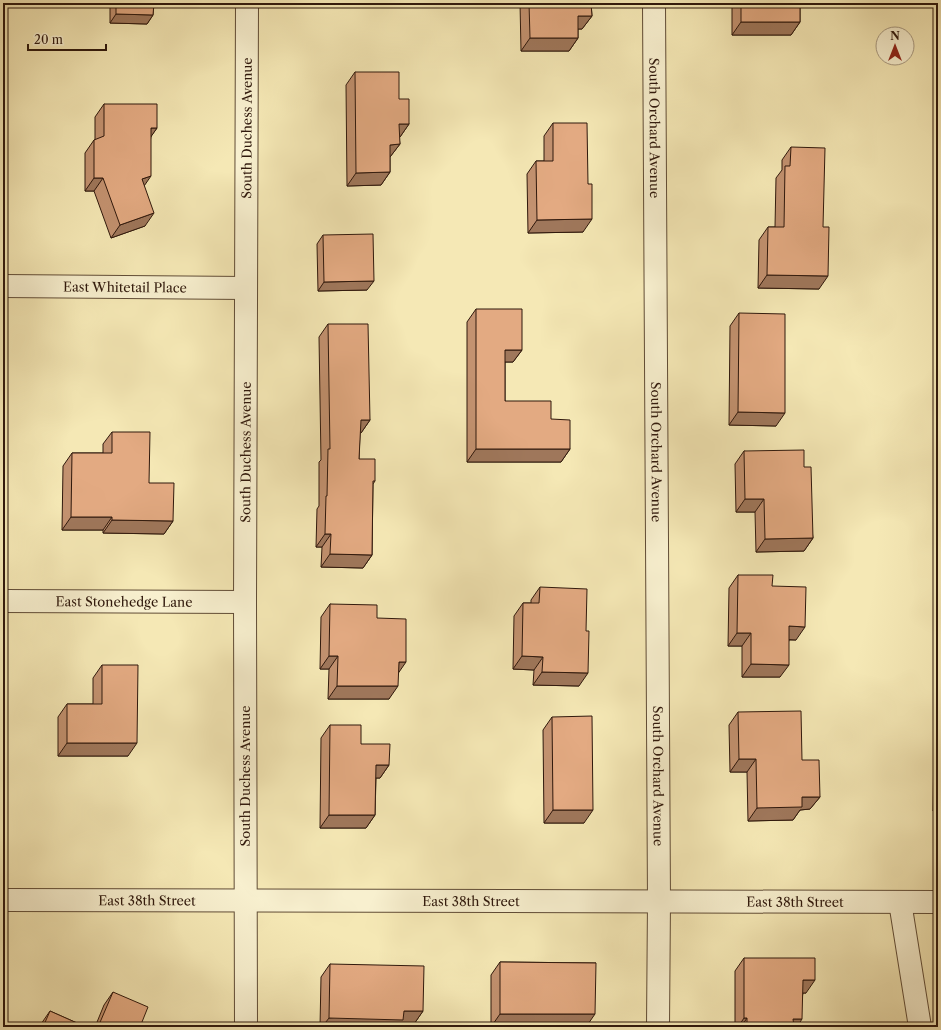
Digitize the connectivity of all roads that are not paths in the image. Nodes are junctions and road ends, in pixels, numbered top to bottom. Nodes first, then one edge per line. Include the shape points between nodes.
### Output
1 (247, 3) edge
2 (654, 3) edge
3 (3, 286) edge
4 (246, 288) junction
5 (3, 601) edge
6 (245, 602) junction
7 (3, 900) edge
8 (246, 900) junction
9 (659, 901) junction
10 (900, 902) junction
11 (938, 902) edge
12 (246, 1027) edge
13 (658, 1027) edge
14 (920, 1027) edge

1 - 4 street, South Duchess Avenue
2 - 9 street, South Orchard Avenue
3 - 4 street, East Whitetail Place
4 - 6 street, South Duchess Avenue
5 - 6 street, East Stonehedge Lane
6 - 8 street, South Duchess Avenue
7 - 8 street, East 38th Street
8 - 9 street, East 38th Street
8 - 12 street, South Duchess Avenue
9 - 10 street, East 38th Street
9 - 13 street, South Orchard Avenue
10 - 11 street, East 38th Street
10 - 14 street

